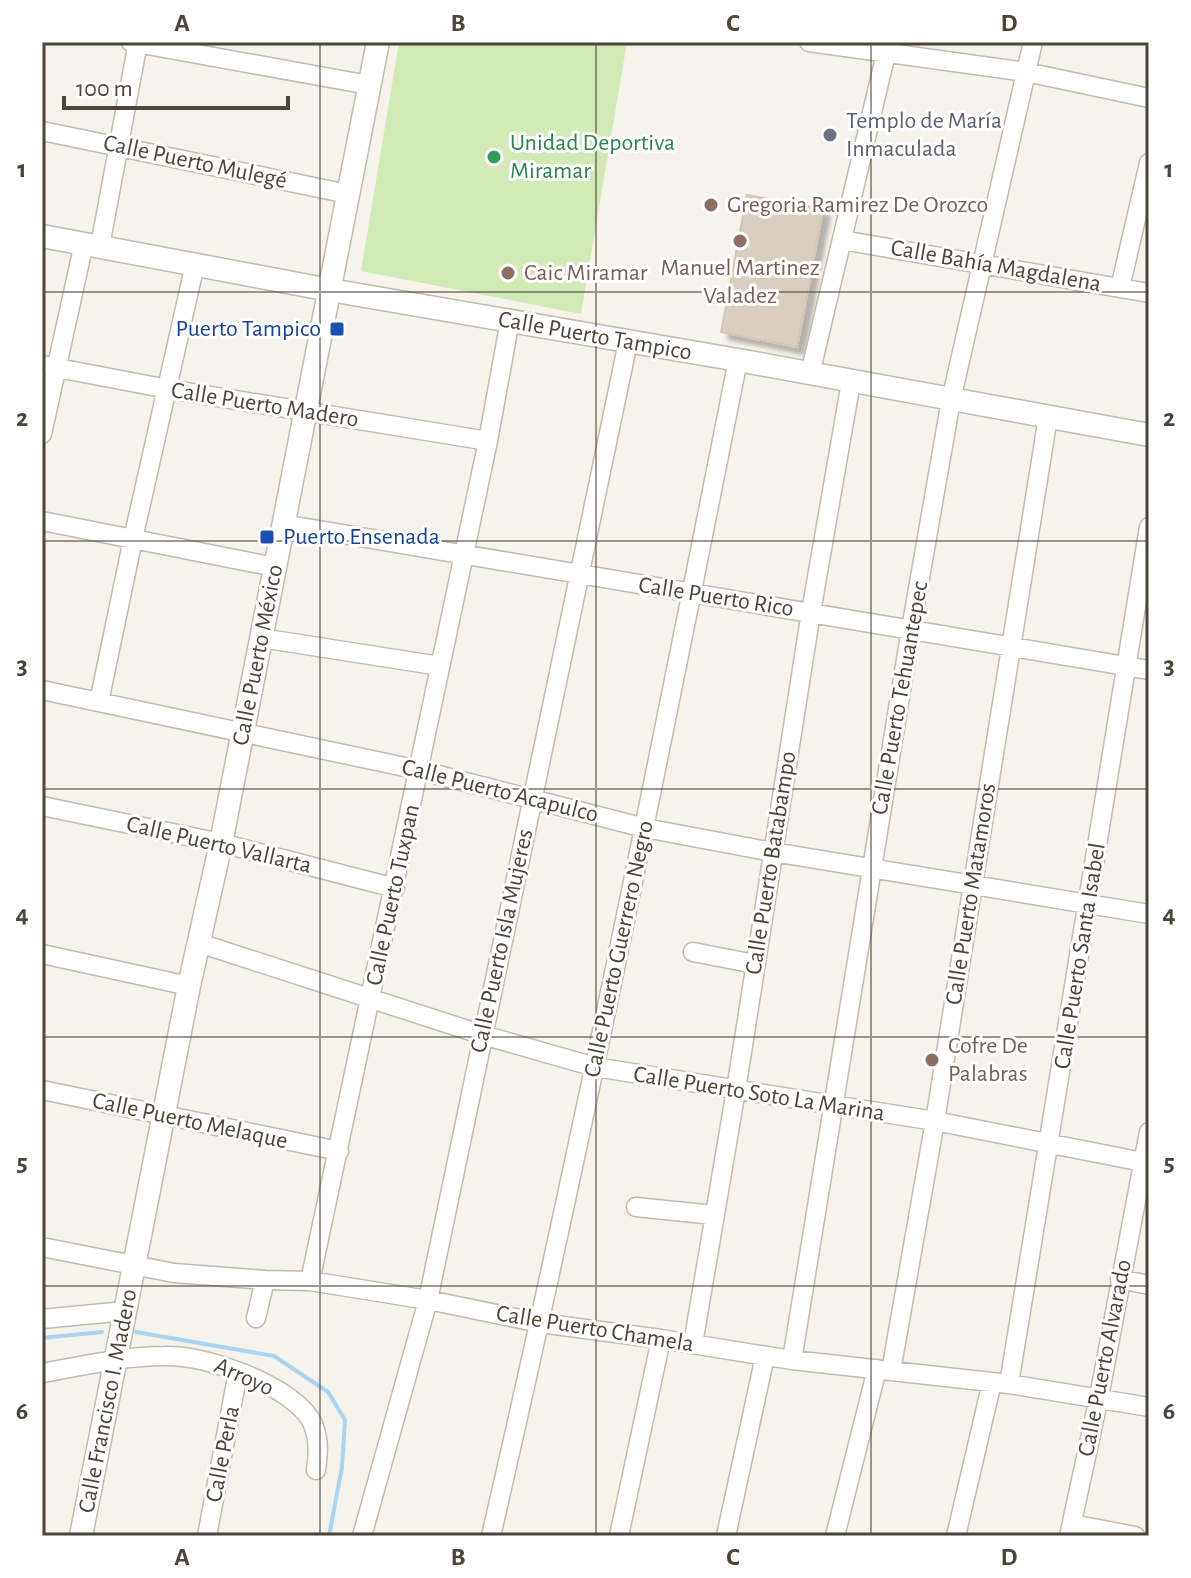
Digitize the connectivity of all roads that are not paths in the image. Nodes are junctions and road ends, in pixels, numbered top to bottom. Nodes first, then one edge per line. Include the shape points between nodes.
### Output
1 (136, 42) edge
2 (378, 42) edge
3 (809, 42) edge
4 (1033, 42) edge
5 (888, 48) edge
6 (1026, 72) junction
7 (369, 85) junction
8 (1149, 98) edge
9 (42, 131) edge
10 (119, 146) junction
11 (1149, 163) edge
12 (348, 194) junction
13 (43, 234) edge
14 (842, 240) junction
15 (92, 245) junction
16 (195, 264) junction
17 (982, 264) junction
18 (1120, 288) junction
19 (330, 290) junction
20 (1149, 293) edge
21 (510, 320) junction
22 (628, 342) junction
23 (738, 360) junction
24 (49, 366) edge
25 (810, 374) junction
26 (851, 382) junction
27 (168, 389) junction
28 (951, 400) junction
29 (306, 412) junction
30 (1048, 417) junction
31 (42, 434) edge
32 (1149, 435) edge
33 (488, 441) junction
34 (42, 521) edge
35 (283, 524) junction
36 (1149, 527) edge
37 (133, 539) junction
38 (463, 555) junction
39 (275, 567) junction
40 (580, 574) junction
41 (692, 592) junction
42 (811, 612) junction
43 (911, 629) junction
44 (261, 638) junction
45 (1011, 646) junction
46 (440, 666) junction
47 (1125, 667) junction
48 (1149, 670) edge
49 (42, 690) edge
50 (99, 702) junction
51 (242, 733) junction
52 (419, 770) junction
53 (532, 798) junction
54 (42, 806) edge
55 (645, 828) junction
56 (221, 843) junction
57 (773, 852) junction
58 (872, 867) junction
59 (972, 884) junction
60 (395, 888) junction
61 (1088, 905) junction
62 (1149, 914) edge
63 (199, 943) junction
64 (693, 952) dead end
65 (42, 954) edge
66 (755, 964) junction
67 (189, 986) junction
68 (370, 998) junction
69 (483, 1035) junction
70 (595, 1067) junction
71 (42, 1090) edge
72 (736, 1090) junction
73 (834, 1106) junction
74 (164, 1116) junction
75 (935, 1121) junction
76 (1149, 1132) edge
77 (1050, 1142) junction
78 (339, 1151) junction
79 (1143, 1162) junction
80 (636, 1207) dead end
81 (714, 1215) junction
82 (42, 1247) edge
83 (135, 1267) junction
84 (1120, 1279) junction
85 (265, 1280) junction
86 (310, 1281) junction
87 (1149, 1285) edge
88 (428, 1300) junction
89 (125, 1311) junction
90 (256, 1318) dead end
91 (42, 1319) edge
92 (540, 1323) junction
93 (661, 1339) junction
94 (693, 1344) junction
95 (765, 1356) junction
96 (115, 1360) junction
97 (792, 1360) junction
98 (884, 1370) junction
99 (238, 1372) junction
100 (42, 1373) edge
101 (1001, 1383) junction
102 (1099, 1397) junction
103 (1149, 1407) edge
104 (316, 1470) dead end
105 (1070, 1530) edge
106 (81, 1536) edge
107 (207, 1536) edge
108 (362, 1536) edge
109 (491, 1536) edge
110 (619, 1536) edge
111 (726, 1536) edge
112 (835, 1536) edge
113 (956, 1536) edge
114 (1135, 1536) edge

1 - 7 street
1 - 10 street
2 - 7 street, Calle Puerto México
3 - 5 street
4 - 6 street, Calle Puerto Tehuantepec
5 - 6 street
5 - 14 street
6 - 8 street
6 - 17 street, Calle Puerto Tehuantepec
7 - 12 street, Calle Puerto México
9 - 10 street, Calle Puerto Mulegé
10 - 12 street, Calle Puerto Mulegé
10 - 15 street
11 - 18 street
12 - 19 street, Calle Puerto México
13 - 15 street, Calle Puerto Tampico
14 - 17 street, Calle Bahía Magdalena
14 - 25 street
15 - 16 street, Calle Puerto Tampico
15 - 24 street
16 - 19 street, Calle Puerto Tampico
16 - 27 street
17 - 18 street, Calle Bahía Magdalena
17 - 28 street, Calle Puerto Tehuantepec
18 - 20 street, Calle Bahía Magdalena
19 - 21 street, Calle Puerto Tampico
19 - 29 street, Calle Puerto México
21 - 22 street, Calle Puerto Tampico
21 - 33 street, Calle Puerto Tuxpan
22 - 23 street, Calle Puerto Tampico
22 - 40 street, Calle Puerto Isla Mujeres
23 - 25 street, Calle Puerto Tampico
23 - 41 street, Calle Puerto Guerrero Negro
24 - 27 street, Calle Puerto Madero
24 - 31 street
25 - 26 street, Calle Puerto Tampico
26 - 28 street, Calle Puerto Tampico
26 - 42 street, Calle Puerto Batabampo
27 - 29 street, Calle Puerto Madero
27 - 37 street
28 - 30 street, Calle Puerto Tampico
28 - 43 street, Calle Puerto Tehuantepec
29 - 33 street, Calle Puerto Madero
29 - 35 street, Calle Puerto México
30 - 32 street, Calle Puerto Tampico
30 - 45 street, Calle Puerto Matamoros
33 - 38 street, Calle Puerto Tuxpan
34 - 37 street
35 - 38 street, Calle Puerto Rico
35 - 39 street, Calle Puerto México
36 - 47 street, Calle Puerto Santa Isabel
37 - 39 street
37 - 50 street
38 - 40 street, Calle Puerto Rico
38 - 46 street, Calle Puerto Tuxpan
39 - 44 street, Calle Puerto México
40 - 41 street, Calle Puerto Rico
40 - 53 street, Calle Puerto Isla Mujeres
41 - 42 street, Calle Puerto Rico
41 - 55 street, Calle Puerto Guerrero Negro
42 - 43 street, Calle Puerto Rico
42 - 57 street, Calle Puerto Batabampo
43 - 45 street, Calle Puerto Rico
43 - 58 street, Calle Puerto Tehuantepec
44 - 46 street
44 - 51 street, Calle Puerto México
45 - 47 street, Calle Puerto Rico
45 - 59 street, Calle Puerto Matamoros
46 - 52 street, Calle Puerto Tuxpan
47 - 48 street, Calle Puerto Rico
47 - 61 street, Calle Puerto Santa Isabel
49 - 50 street, Calle Puerto Acapulco
50 - 51 street, Calle Puerto Acapulco
51 - 52 street, Calle Puerto Acapulco
51 - 56 street, Calle Puerto México
52 - 53 street, Calle Puerto Acapulco
52 - 60 street, Calle Puerto Tuxpan
53 - 55 street, Calle Puerto Acapulco
53 - 69 street, Calle Puerto Isla Mujeres
54 - 56 street, Calle Puerto Vallarta
55 - 57 street, Calle Puerto Acapulco
55 - 70 street, Calle Puerto Guerrero Negro
56 - 60 street, Calle Puerto Vallarta
56 - 63 street, Calle Puerto México
57 - 58 street, Calle Puerto Acapulco
57 - 66 street, Calle Puerto Batabampo
58 - 59 street, Calle Puerto Acapulco
58 - 73 street, Calle Puerto Tehuantepec
59 - 61 street, Calle Puerto Acapulco
59 - 75 street, Calle Puerto Matamoros
60 - 68 street, Calle Puerto Tuxpan
61 - 62 street, Calle Puerto Acapulco
61 - 77 street, Calle Puerto Santa Isabel
63 - 67 street, Calle Puerto México
63 - 68 street, Calle Puerto Soto La Marina
64 - 66 street
65 - 67 street
66 - 72 street, Calle Puerto Batabampo
67 - 74 street, Calle Puerto México
68 - 69 street, Calle Puerto Soto La Marina
68 - 78 street, Calle Puerto Tuxpan
69 - 70 street, Calle Puerto Soto La Marina
69 - 88 street, Calle Puerto Isla Mujeres
70 - 72 street, Calle Puerto Soto La Marina
70 - 92 street, Calle Puerto Guerrero Negro
71 - 74 street, Calle Puerto Melaque
72 - 73 street, Calle Puerto Soto La Marina
72 - 81 street, Calle Puerto Batabampo
73 - 75 street, Calle Puerto Soto La Marina
73 - 97 street, Calle Puerto Tehuantepec
74 - 78 street, Calle Puerto Melaque
74 - 83 street, Calle Puerto México
75 - 77 street, Calle Puerto Soto La Marina
75 - 98 street, Calle Puerto Matamoros
76 - 79 street, Calle Puerto Alvarado
77 - 79 street, Calle Puerto Soto La Marina
77 - 101 street, Calle Puerto Santa Isabel
78 - 86 street, Calle Puerto Tuxpan
79 - 84 street, Calle Puerto Alvarado
80 - 81 street
81 - 94 street, Calle Puerto Batabampo
82 - 83 street, Calle Puerto Chamela
83 - 85 street, Calle Puerto Chamela
83 - 89 street, Calle Francisco I. Madero
84 - 87 street
84 - 102 street, Calle Puerto Alvarado
85 - 86 street, Calle Puerto Chamela
85 - 90 street
86 - 88 street, Calle Puerto Chamela
88 - 92 street, Calle Puerto Chamela
88 - 108 street, Calle Puerto Isla Mujeres
89 - 91 street
89 - 96 street, Calle Francisco I. Madero
92 - 93 street, Calle Puerto Chamela
92 - 109 street, Calle Puerto Guerrero Negro
93 - 94 street, Calle Puerto Chamela
93 - 110 street
94 - 95 street, Calle Puerto Chamela
95 - 97 street, Calle Puerto Chamela
95 - 111 street
96 - 99 street, Arroyo via 166,1356 204,1360
96 - 100 street, Arroyo
96 - 106 street, Calle Francisco I. Madero
97 - 98 street, Calle Puerto Chamela
98 - 101 street, Calle Puerto Chamela
98 - 112 street, Calle Puerto Matamoros
99 - 104 street, Arroyo via 279,1391 306,1412 317,1435
99 - 107 street, Calle Perla
101 - 102 street, Calle Puerto Chamela
101 - 113 street, Calle Puerto Santa Isabel
102 - 103 street, Calle Puerto Chamela
102 - 105 street, Calle Puerto Alvarado
105 - 114 street

